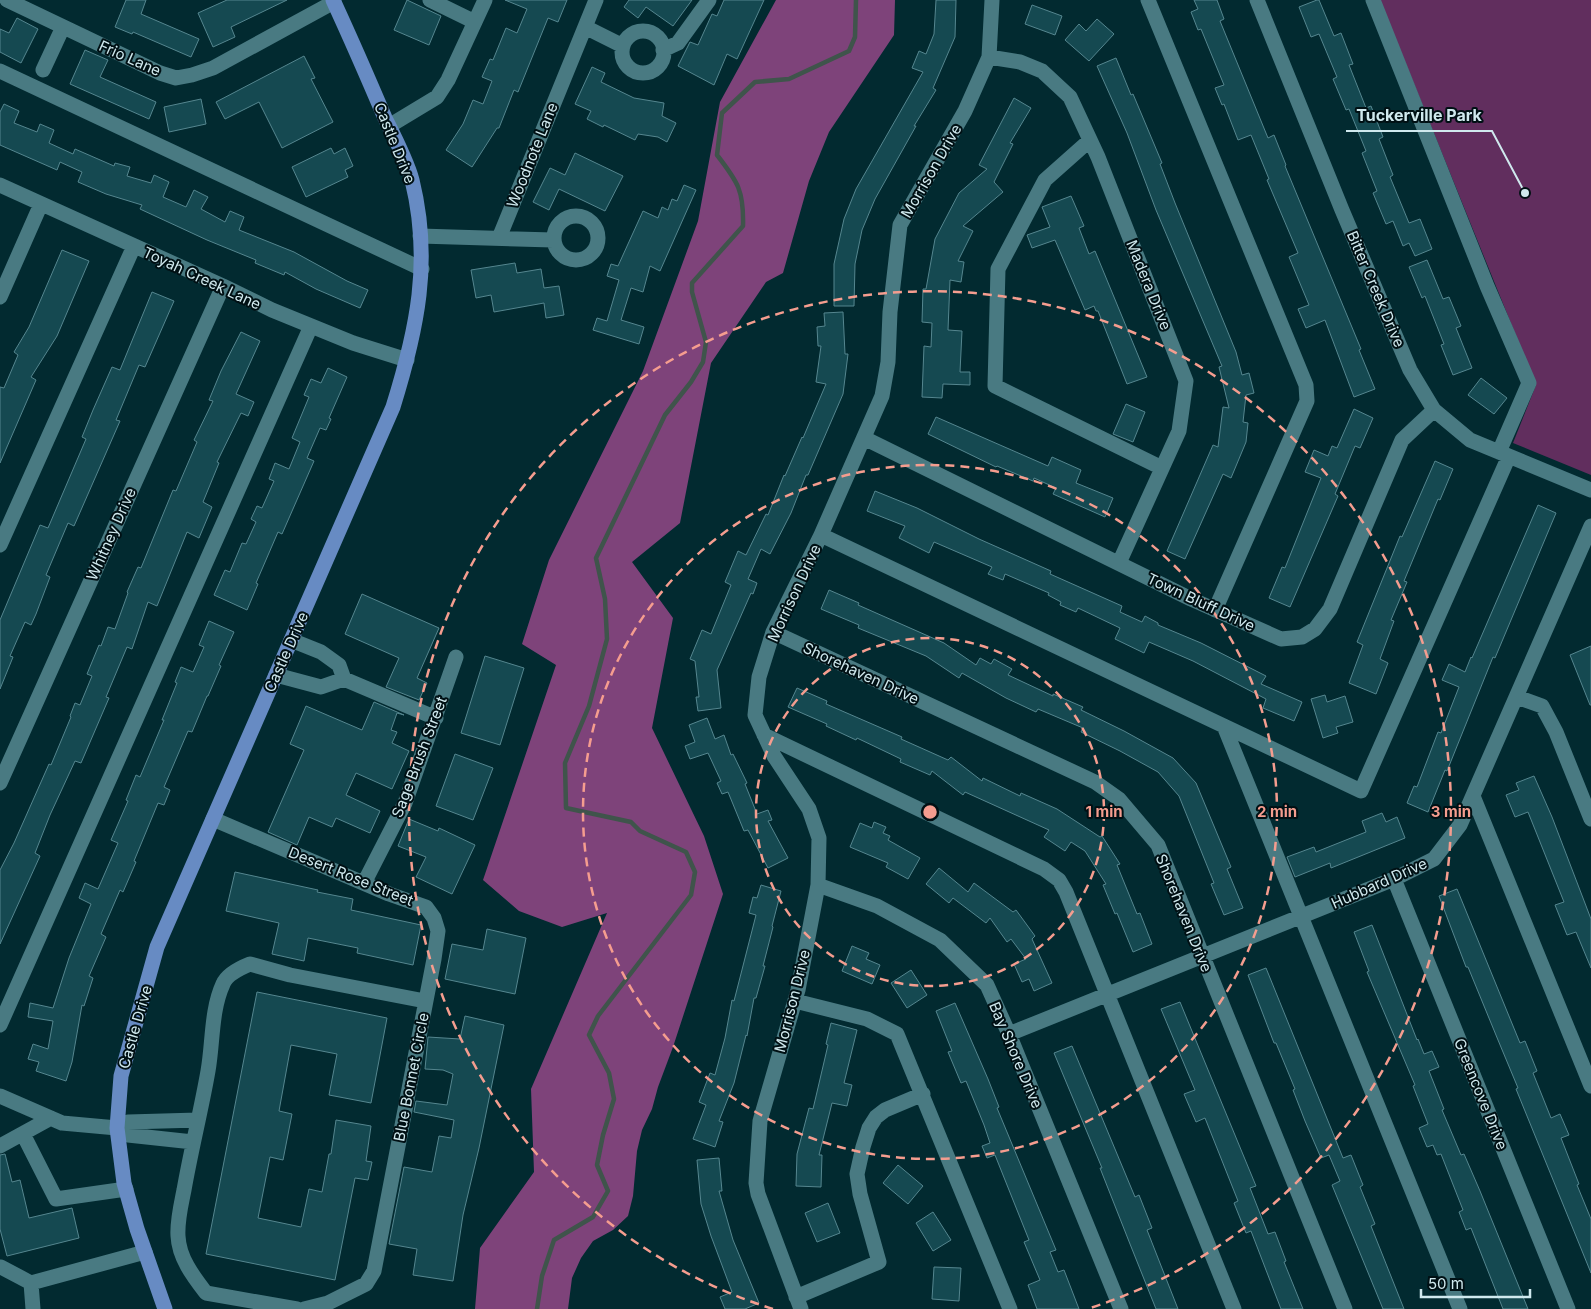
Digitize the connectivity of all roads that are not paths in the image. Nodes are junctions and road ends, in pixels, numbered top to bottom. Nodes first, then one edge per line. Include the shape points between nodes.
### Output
1 (7, 0) edge
2 (430, 0) edge
3 (485, 0) edge
4 (596, 0) edge
5 (709, 0) edge
6 (992, 0) edge
7 (1148, 0) edge
8 (1257, 0) edge
9 (1373, 0) edge
10 (333, 1) edge
11 (475, 22) junction
12 (64, 27) junction
13 (584, 27) junction
14 (623, 46) junction
15 (663, 50) junction
16 (989, 57) junction
17 (42, 70) dead end
18 (0, 71) edge
19 (389, 126) junction
20 (1090, 140) junction
21 (0, 185) edge
22 (41, 204) junction
23 (420, 236) junction
24 (498, 238) junction
25 (553, 240) dead end
26 (134, 246) junction
27 (422, 269) junction
28 (223, 286) junction
29 (0, 297) edge
30 (311, 326) junction
31 (407, 360) junction
32 (1434, 410) junction
33 (864, 438) junction
34 (1504, 454) junction
35 (1162, 468) junction
36 (1591, 490) edge
37 (1591, 526) edge
38 (821, 534) junction
39 (0, 545) edge
40 (1586, 551) edge
41 (1119, 563) junction
42 (1215, 610) junction
43 (773, 632) junction
44 (291, 640) junction
45 (456, 657) dead end
46 (276, 675) junction
47 (344, 679) junction
48 (1517, 697) junction
49 (436, 718) junction
50 (1224, 726) junction
51 (764, 735) junction
52 (0, 783) edge
53 (1473, 796) junction
54 (213, 819) junction
55 (1591, 819) edge
56 (1394, 879) junction
57 (364, 883) junction
58 (818, 885) junction
59 (1302, 916) junction
60 (1202, 957) junction
61 (1107, 995) junction
62 (425, 1001) junction
63 (795, 1001) junction
64 (0, 1025) edge
65 (1009, 1034) junction
66 (1591, 1086) edge
67 (923, 1094) junction
68 (0, 1096) edge
69 (51, 1118) junction
70 (198, 1120) junction
71 (116, 1128) junction
72 (23, 1134) junction
73 (193, 1142) junction
74 (0, 1146) edge
75 (126, 1189) junction
76 (145, 1252) junction
77 (0, 1267) edge
78 (31, 1283) junction
79 (798, 1303) edge
80 (33, 1309) edge
81 (165, 1309) edge
82 (297, 1309) edge
83 (304, 1309) edge
84 (1010, 1309) edge
85 (1121, 1309) edge
86 (1234, 1309) edge
87 (1345, 1309) edge
88 (1460, 1309) edge
89 (1568, 1309) edge

1 - 12 street, Frio Lane
2 - 11 street
3 - 11 street
4 - 13 street, Woodnote Lane
5 - 15 street via 678,43
6 - 16 street, Morrison Drive
7 - 42 street via 1306,386 1307,401
8 - 32 street, Bitter Creek Drive via 1410,370
9 - 34 street via 1529,383
10 - 12 street, Frio Lane via 213,68 176,78
10 - 19 main road, Castle Drive
11 - 19 street via 448,80 436,97
12 - 17 street
13 - 14 street
13 - 24 street, Woodnote Lane
14 - 15 street via 632,35 645,32 657,38
14 - 15 street via 626,65 638,72 651,72 656,68 663,57
16 - 20 street, Madera Drive via 1020,62 1042,71 1070,98
16 - 33 street, Morrison Drive via 965,111 900,225 888,362 882,396
18 - 27 street
19 - 23 main road, Castle Drive via 412,178
20 - 35 street, Madera Drive via 1186,381 1179,431
20 - 35 street via 1045,180 998,269 995,386
21 - 22 street, Toyah Creek Lane
22 - 26 street, Toyah Creek Lane
22 - 29 street
23 - 24 street
23 - 27 main road, Castle Drive
24 - 25 street
26 - 28 street, Toyah Creek Lane
26 - 39 street
27 - 31 main road, Castle Drive via 418,312
28 - 30 street, Toyah Creek Lane
28 - 52 street, Whitney Drive
30 - 31 street, Toyah Creek Lane
30 - 64 street
31 - 44 main road, Castle Drive via 393,407
32 - 34 street, Bitter Creek Drive via 1470,440
32 - 42 street, Town Bluff Drive via 1402,440 1330,609 1315,628 1302,637 1281,639
33 - 38 street, Morrison Drive
33 - 41 street, Town Bluff Drive
34 - 36 street, Bitter Creek Drive
34 - 50 street via 1361,791
35 - 41 street, Madera Drive
37 - 40 street, Hubbard Drive
38 - 43 street, Morrison Drive
38 - 50 street
40 - 48 street, Hubbard Drive
41 - 42 street, Town Bluff Drive
43 - 51 street, Morrison Drive via 759,677 755,715
43 - 60 street, Shorehaven Drive via 1095,782 1119,799 1158,845
44 - 46 main road, Castle Drive
44 - 47 street via 321,652 339,665
45 - 49 street, Sage Brush Street
46 - 47 street via 321,687
46 - 54 main road, Castle Drive
47 - 49 street
48 - 53 street, Hubbard Drive
48 - 55 street via 1542,706 1556,732
49 - 57 street, Sage Brush Street via 404,803
50 - 59 street
51 - 58 street, Morrison Drive via 809,809 819,838
51 - 61 street via 1044,869 1059,880
53 - 56 street, Hubbard Drive via 1460,825 1434,858
53 - 66 street
54 - 57 street, Desert Rose Street
54 - 71 main road, Castle Drive via 157,947 121,1076
56 - 59 street, Hubbard Drive
56 - 89 street, Greencove Drive
57 - 62 street, Desert Rose Street via 426,907 434,918 438,931
58 - 63 street, Morrison Drive
58 - 65 street, Bay Shore Drive via 877,906 940,940 987,985
59 - 60 street, Hubbard Drive
59 - 88 street
60 - 61 street, Hubbard Drive
60 - 87 street, Shorehaven Drive
61 - 65 street, Hubbard Drive
61 - 86 street
62 - 70 street, Blue Bonnet Circle via 250,964 236,970 223,983 216,1009 209,1070
62 - 83 street, Blue Bonnet Circle via 374,1270 366,1284 328,1303
63 - 67 street via 867,1019 897,1034
63 - 79 street, Morrison Drive via 760,1121 756,1183
65 - 85 street, Bay Shore Drive
67 - 79 street via 876,1117 863,1147 857,1174 879,1262
67 - 84 street
68 - 69 street
69 - 71 street via 62,1123
69 - 72 street
70 - 71 street via 128,1122
70 - 73 street, Blue Bonnet Circle
71 - 73 street via 128,1135
71 - 75 main road, Castle Drive
72 - 74 street
72 - 75 street via 56,1199
73 - 82 street, Blue Bonnet Circle via 178,1235 180,1251 192,1274 206,1293
75 - 76 main road, Castle Drive
76 - 78 street
76 - 81 main road, Castle Drive
77 - 78 street
78 - 80 street

